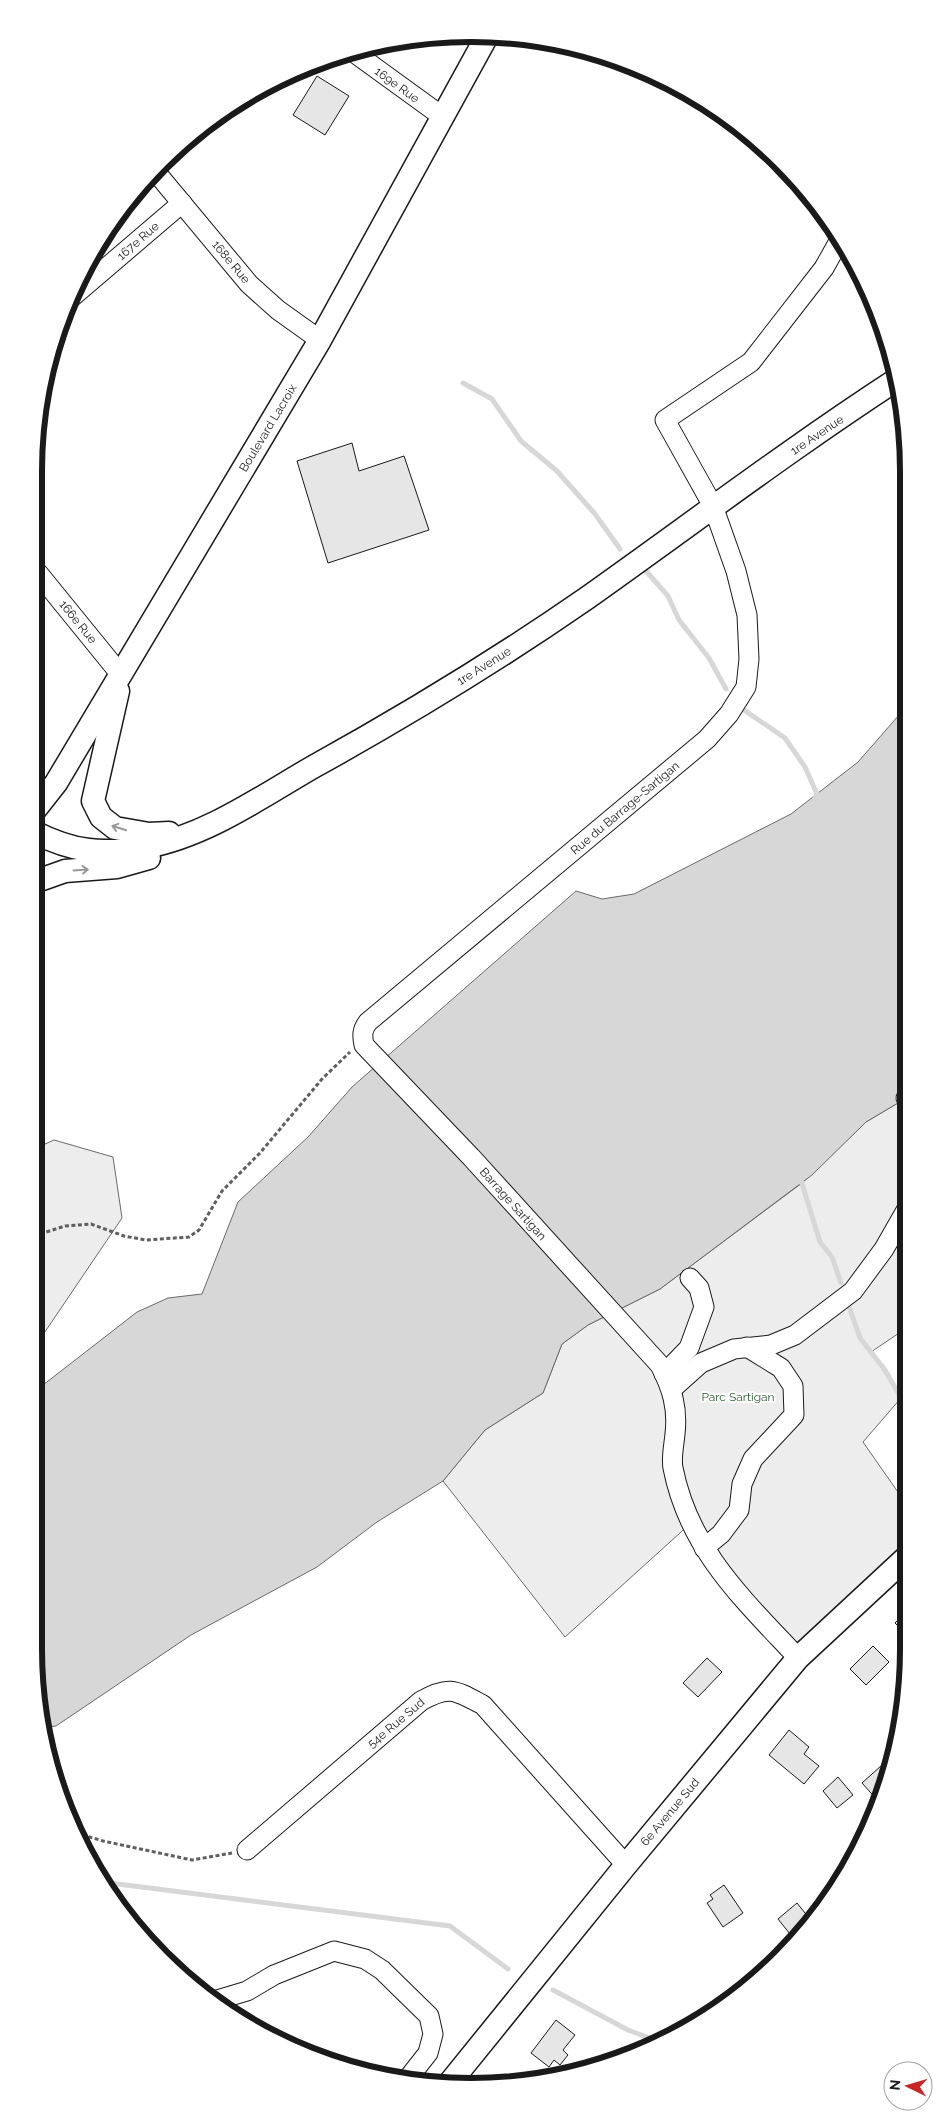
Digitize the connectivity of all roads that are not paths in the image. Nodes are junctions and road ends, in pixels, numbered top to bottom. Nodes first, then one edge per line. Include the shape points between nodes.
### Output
1 (484, 42) edge
2 (360, 57) edge
3 (443, 117) junction
4 (160, 177) edge
5 (182, 203) junction
6 (836, 246) edge
7 (85, 286) edge
8 (320, 340) junction
9 (891, 383) edge
10 (713, 506) junction
11 (42, 578) edge
12 (122, 675) junction
13 (42, 801) edge
14 (202, 829) junction
15 (42, 835) edge
16 (42, 879) edge
17 (364, 1042) joint
18 (900, 1221) edge
19 (690, 1278) dead end
20 (747, 1347) junction
21 (665, 1376) junction
22 (704, 1548) junction
23 (900, 1563) edge
24 (798, 1658) junction
25 (247, 1850) road end
26 (626, 1865) junction
27 (222, 1999) edge
28 (411, 2074) edge
29 (454, 2078) edge

1 - 3 main road, Boulevard Lacroix
2 - 3 street, 169e Rue
3 - 8 main road, Boulevard Lacroix
4 - 5 street, 168e Rue
5 - 7 street, 167e Rue
5 - 8 street, 168e Rue via 249,284
6 - 10 street, Rue du Barrage-Sartigan via 824,268 751,362 665,420
8 - 12 main road, Boulevard Lacroix
9 - 10 main road, 1re Avenue
10 - 14 main road, 1re Avenue via 511,650 371,735
10 - 17 street, Rue du Barrage-Sartigan via 736,571 747,615 749,659 746,687 729,714 707,739 368,1022 363,1029
11 - 12 street, 166e Rue
12 - 13 main road, Boulevard Lacroix
14 -> 12 main road via 149,834 115,828 101,818 93,800
14 - 15 main road, 1re Avenue via 147,847 104,852 77,850
16 -> 14 main road via 65,871 117,867 165,854
17 - 21 street, Barrage Sartigan
18 - 20 street via 884,1249 852,1291 795,1335 770,1344
19 - 21 street via 700,1288 704,1307 688,1348
20 - 21 street via 734,1348
20 - 22 street via 781,1368 793,1386 794,1415 753,1459 742,1484 739,1510 721,1534
21 - 22 street via 676,1425 672,1466 685,1510
22 - 24 street via 729,1584
23 - 24 main road, 6e Avenue Sud
24 - 26 main road, 6e Avenue Sud
25 - 26 street, 54e Rue Sud via 421,1700 440,1690 461,1694 483,1705
26 - 29 main road, 6e Avenue Sud
27 - 28 street via 247,1992 274,1975 334,1952 365,1959 382,1970 429,2016 434,2034 428,2053

